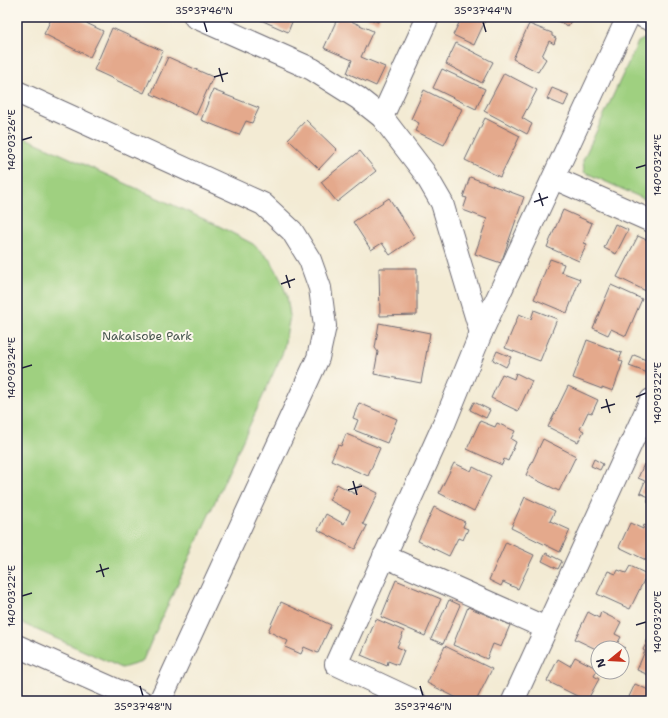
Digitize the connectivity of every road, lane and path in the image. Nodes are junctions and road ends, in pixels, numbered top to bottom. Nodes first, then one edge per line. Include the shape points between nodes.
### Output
1 (195, 17) edge
2 (428, 17) edge
3 (628, 17) edge
4 (644, 17) edge
5 (651, 20) edge
6 (228, 24) edge
7 (17, 92) edge
8 (382, 116) junction
9 (554, 178) junction
10 (651, 221) edge
11 (481, 333) junction
12 (651, 400) edge
13 (384, 556) junction
14 (546, 628) junction
15 (17, 646) edge
16 (141, 701) edge
17 (160, 701) edge
18 (415, 701) edge
19 (513, 701) edge

1 - 6 street
2 - 8 street
3 - 9 street
4 - 5 street
6 - 8 street via 312,69
7 - 17 street via 263,204 292,231 310,260 320,288 325,326 318,358
8 - 11 street via 424,172 442,203
9 - 10 street
9 - 11 street
11 - 13 street via 444,424
12 - 14 street
13 - 14 street
13 - 18 street via 336,664
14 - 19 street
15 - 16 street

